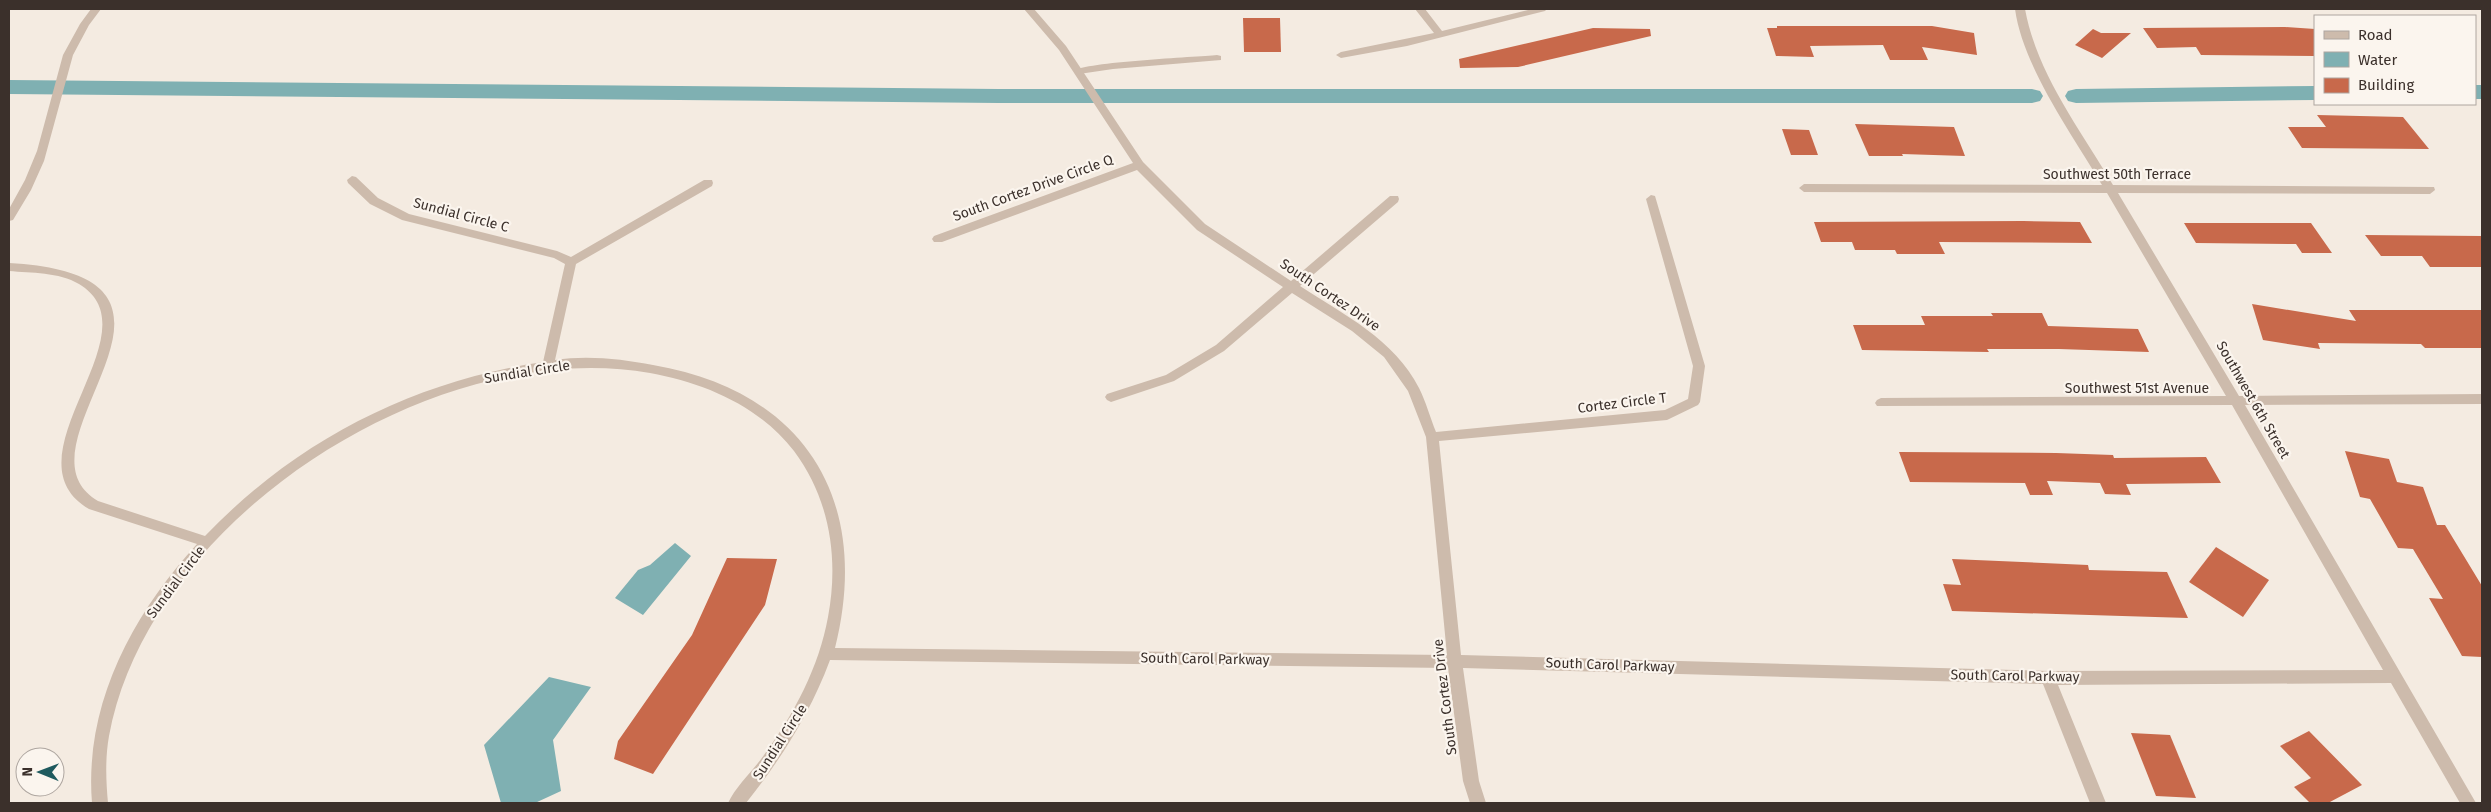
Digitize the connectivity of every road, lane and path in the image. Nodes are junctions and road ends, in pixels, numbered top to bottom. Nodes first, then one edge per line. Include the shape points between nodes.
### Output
1 (96, 9) edge
2 (1029, 9) edge
3 (1420, 9) edge
4 (1542, 9) edge
5 (2020, 9) edge
6 (1440, 35) junction
7 (1341, 55) dead end
8 (1217, 58) dead end
9 (1079, 71) junction
10 (1139, 165) junction
11 (352, 180) dead end
12 (708, 183) dead end
13 (1804, 188) dead end
14 (2110, 188) junction
15 (2430, 190) dead end
16 (1394, 199) dead end
17 (1651, 199) dead end
18 (9, 217) edge
19 (938, 239) dead end
20 (571, 262) junction
21 (9, 267) edge
22 (1292, 286) junction
23 (548, 365) junction
24 (1111, 397) dead end
25 (2482, 399) edge
26 (1881, 403) dead end
27 (2237, 403) junction
28 (1432, 437) junction
29 (207, 542) junction
30 (827, 654) junction
31 (1455, 662) junction
32 (2394, 676) junction
33 (2048, 678) junction
34 (100, 803) edge
35 (736, 803) edge
36 (1478, 803) edge
37 (2098, 803) edge
38 (2468, 803) edge

1 - 18 street via 72,43 35,168
2 - 9 street, South Cortez Drive via 1055,37
3 - 6 street
4 - 6 street
5 - 14 street, Southwest 6th Street via 2037,66
6 - 7 street
8 - 9 street
9 - 10 street, South Cortez Drive
10 - 19 street, South Cortez Drive Circle Q
10 - 22 street, South Cortez Drive via 1201,227
11 - 20 street, Sundial Circle C via 374,201 406,217 557,255
12 - 20 street
13 - 14 street, Southwest 50th Terrace
14 - 15 street, Southwest 50th Terrace
14 - 27 street, Southwest 6th Street
16 - 22 street
17 - 28 street, Cortez Circle T via 1699,366 1694,402 1667,415
20 - 23 street
21 - 29 street via 71,275 82,280 94,289 108,312 110,328 107,343 71,443 68,464 77,493 94,505
22 - 24 street via 1220,348 1170,378
22 - 28 street, South Cortez Drive via 1356,328 1388,354 1413,389
23 - 29 street, Sundial Circle via 459,384 369,420 283,473
23 - 30 street, Sundial Circle via 638,365 679,373 717,386 751,404 781,427 805,454 823,487 836,524 840,564 838,608
25 - 27 street, Southwest 51st Avenue
26 - 27 street, Southwest 51st Avenue
27 - 32 street, Southwest 6th Street
28 - 31 street, South Cortez Drive
29 - 34 street, Sundial Circle via 175,579 147,620 125,662 110,705 100,749
30 - 31 street, South Carol Parkway
30 - 35 street, Sundial Circle via 803,711 766,768
31 - 33 street, South Carol Parkway
31 - 36 street, South Cortez Drive via 1463,739
32 - 33 street, South Carol Parkway
32 - 38 street, Southwest 6th Street
33 - 37 street

